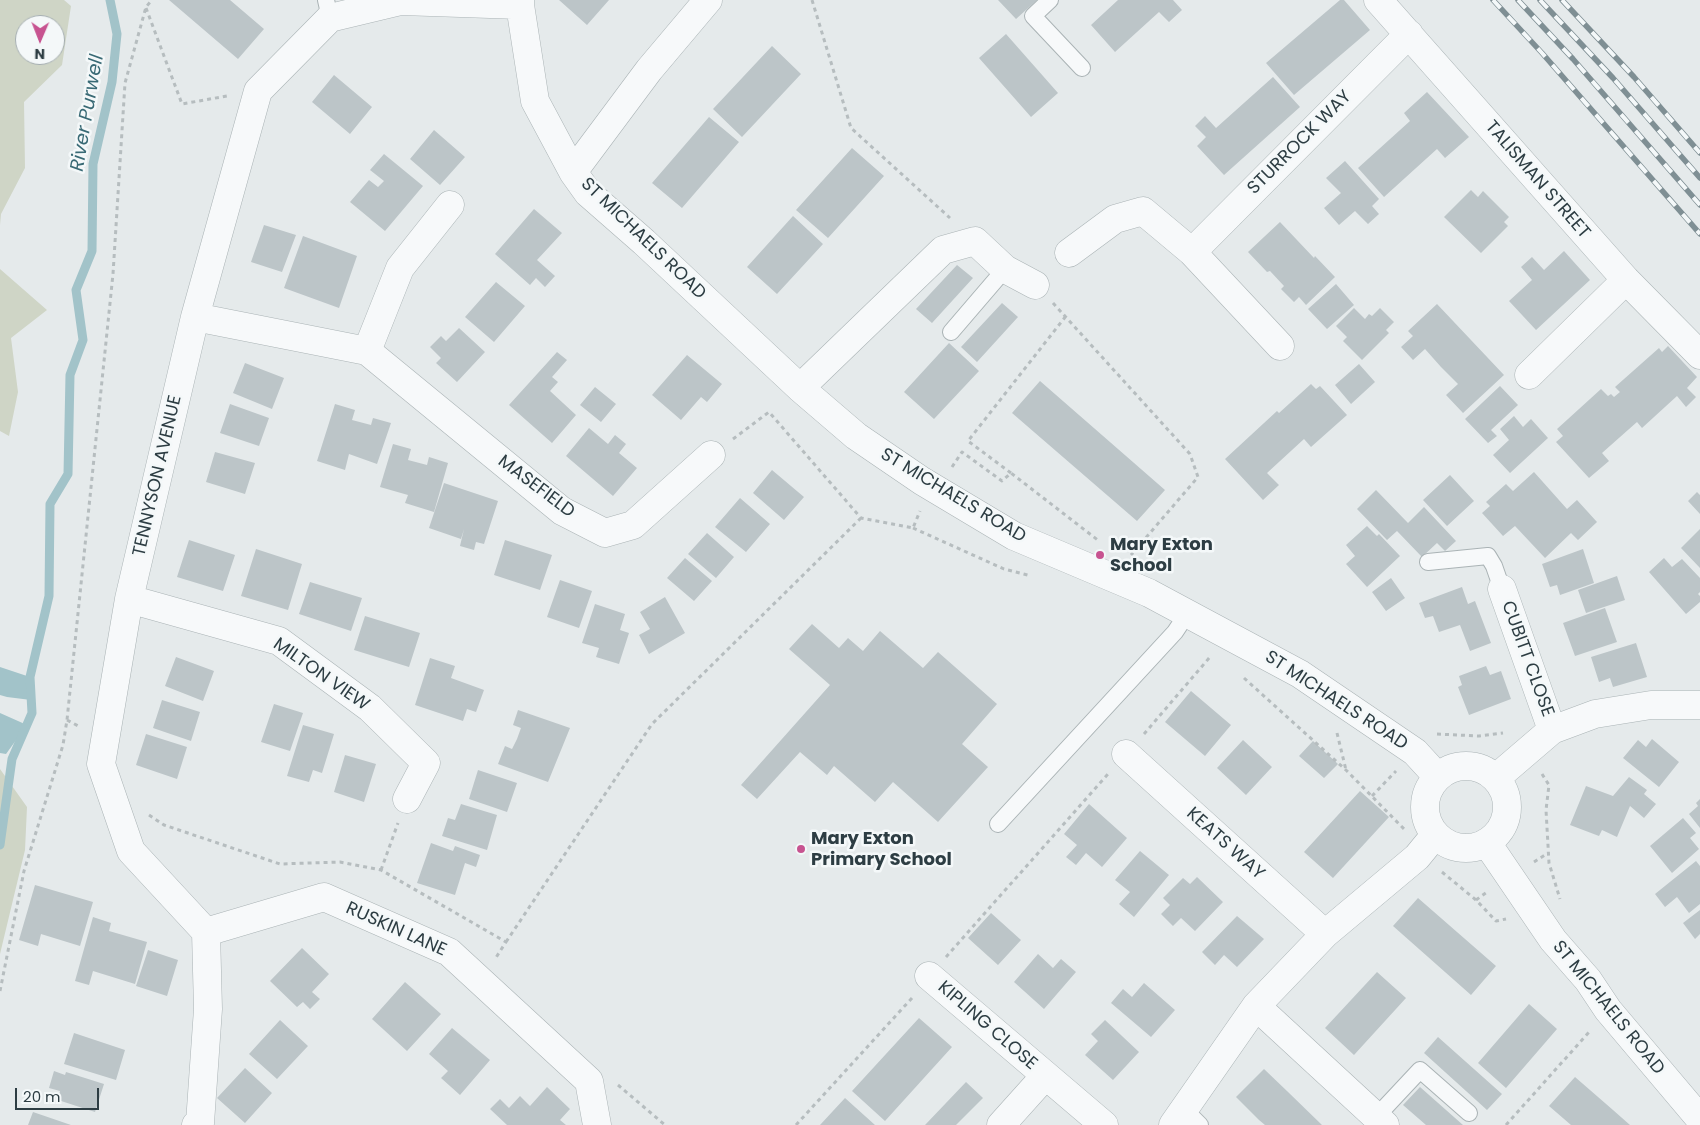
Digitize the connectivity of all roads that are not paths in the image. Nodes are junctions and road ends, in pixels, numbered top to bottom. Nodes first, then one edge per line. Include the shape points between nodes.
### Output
1 (708, 0) edge
2 (1050, 0) edge
3 (1378, 0) edge
4 (520, 2) edge
5 (328, 9) edge
6 (1409, 34) junction
7 (1082, 68) dead end
8 (573, 172) junction
9 (450, 205) dead end
10 (1192, 252) junction
11 (1069, 253) dead end
12 (1006, 269) junction
13 (1626, 280) junction
14 (1035, 285) road end
15 (195, 317) junction
16 (951, 332) dead end
17 (1280, 346) dead end
18 (367, 351) junction
19 (1700, 355) edge
20 (1529, 374) dead end
21 (800, 388) junction
22 (711, 455) road end
23 (1428, 562) dead end
24 (1502, 589) joint
25 (129, 599) junction
26 (1187, 614) junction
27 (1700, 705) edge
28 (1552, 730) junction
29 (1126, 754) road end
30 (1437, 776) junction
31 (1496, 778) junction
32 (407, 799) road end
33 (998, 824) dead end
34 (1434, 834) junction
35 (1487, 843) junction
36 (206, 932) junction
37 (1325, 934) junction
38 (929, 976) road end
39 (1256, 1006) junction
40 (1044, 1076) junction
41 (1469, 1113) dead end
42 (1700, 1119) edge
43 (1186, 1120) edge
44 (1381, 1121) edge
45 (200, 1124) edge
46 (597, 1125) edge
47 (1001, 1125) edge
48 (1104, 1125) edge

1 - 8 street, ST MICHAELS ROAD via 649,70
2 - 7 lane via 1033,16
3 - 6 street, TALISMAN STREET
4 - 5 street, TENNYSON AVENUE via 401,1
4 - 8 street, ST MICHAELS ROAD via 536,101
5 - 15 street, TENNYSON AVENUE via 258,91
6 - 10 street, STURROCK WAY
6 - 13 street, TALISMAN STREET
8 - 21 street, ST MICHAELS ROAD via 588,193
9 - 18 street via 400,268
10 - 11 street via 1144,211 1116,220
10 - 17 street
12 - 14 street
12 - 16 lane
12 - 21 street via 975,241 943,250
13 - 19 street, TALISMAN STREET
13 - 20 street
15 - 18 street, MASEFIELD
15 - 25 street, TENNYSON AVENUE
18 - 22 street, MASEFIELD via 562,511 605,533 633,525
21 - 26 street, ST MICHAELS ROAD via 891,461 1014,536 1150,593
23 - 24 lane via 1488,556
24 - 28 street, CUBITT CLOSE
25 - 32 street, MILTON VIEW via 279,641 370,708 426,764
25 - 36 street, TENNYSON AVENUE via 101,764 130,851
26 - 30 street, ST MICHAELS ROAD via 1300,674 1415,752
26 - 33 lane via 1175,632
27 - 28 street via 1651,705 1595,714
28 - 31 street
29 - 37 street, KEATS WAY
30 - 31 street via 1454,767 1474,766
30 - 34 street via 1427,792 1424,811
31 - 35 street via 1505,792 1508,811 1504,826
34 - 35 street via 1447,844 1465,849
34 - 37 street via 1417,856
35 - 42 street, ST MICHAELS ROAD via 1553,940
36 - 45 street via 208,1009
36 - 46 street, RUSKIN LANE via 324,897 449,952 589,1081
37 - 39 street
38 - 40 street, KIPLING CLOSE
39 - 43 street
39 - 44 street
40 - 47 street, KIPLING CLOSE
40 - 48 street, KIPLING CLOSE
41 - 44 lane via 1420,1070

